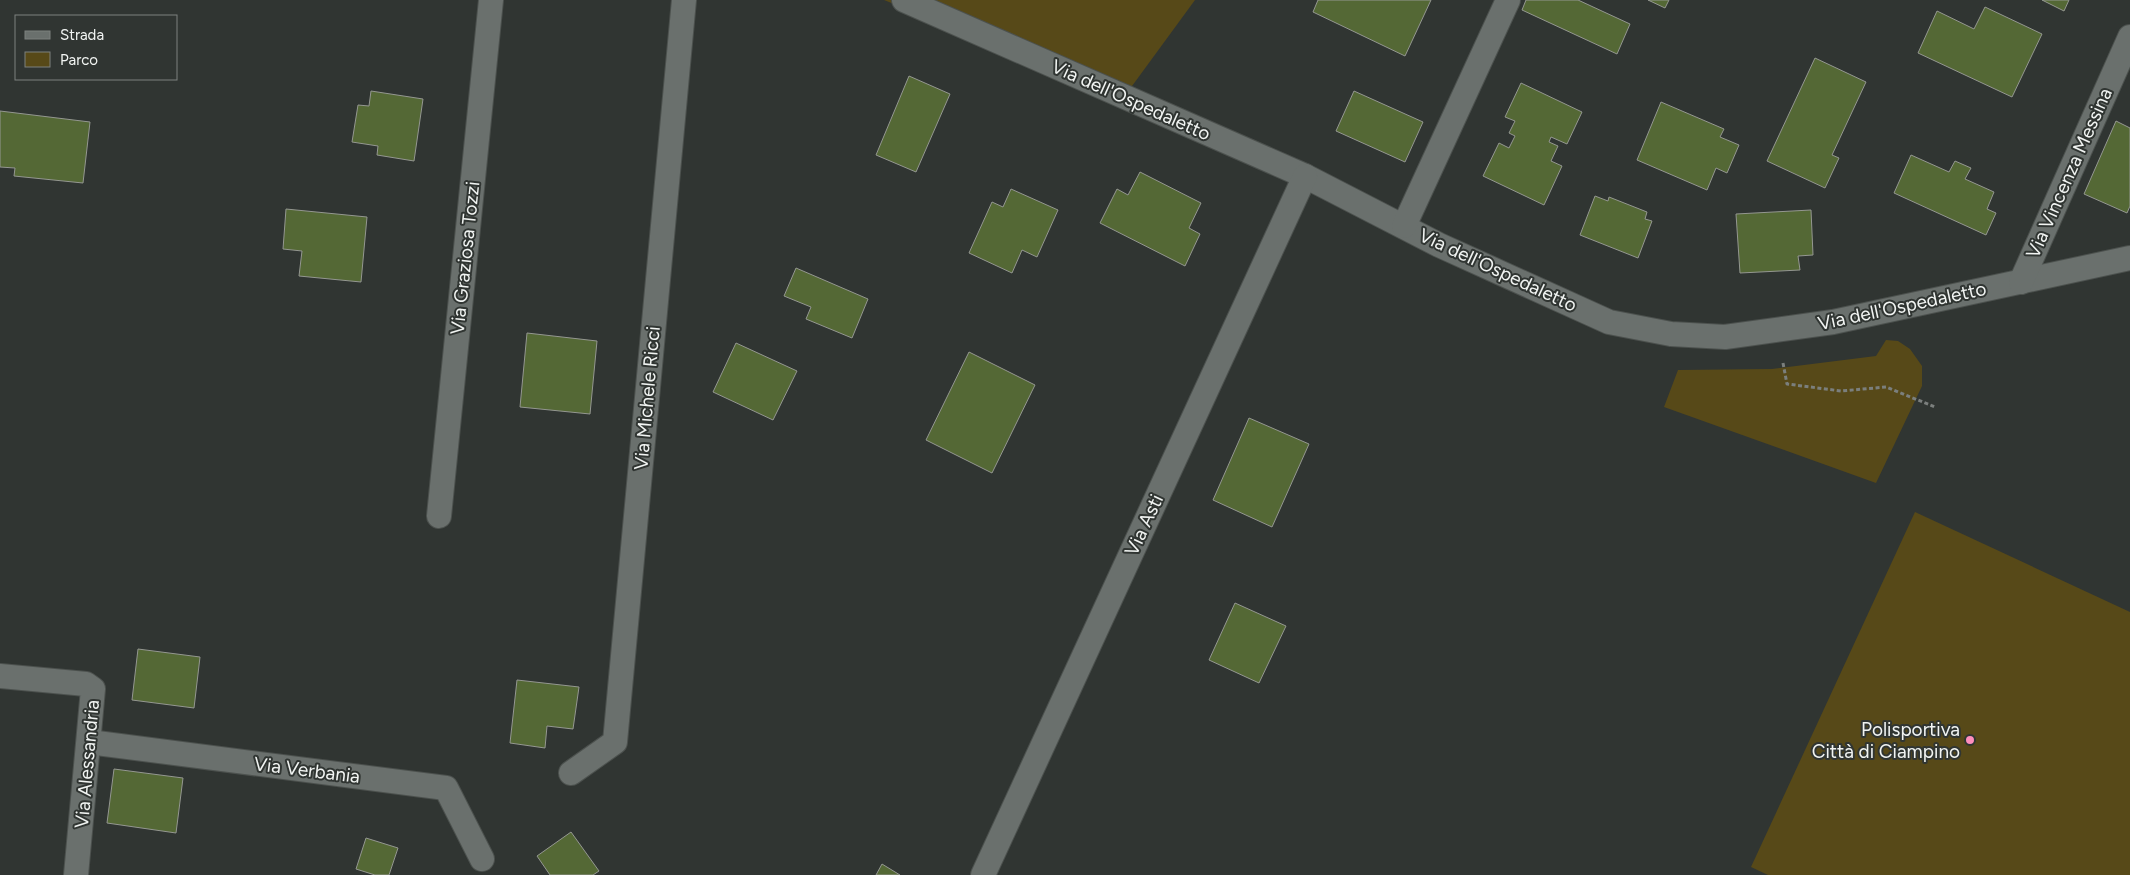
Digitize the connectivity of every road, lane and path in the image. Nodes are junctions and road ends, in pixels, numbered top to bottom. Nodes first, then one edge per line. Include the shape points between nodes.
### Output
1 (491, 0) edge
2 (684, 0) edge
3 (904, 0) edge
4 (1508, 0) edge
5 (2130, 37) edge
6 (1305, 176) junction
7 (1404, 226) junction
8 (2130, 258) edge
9 (2021, 282) junction
10 (1783, 363) dead end
11 (1935, 407) dead end
12 (439, 516) dead end
13 (0, 676) edge
14 (89, 742) junction
15 (571, 773) dead end
16 (482, 859) dead end
17 (76, 875) edge
18 (983, 875) edge

1 - 12 street, Via Graziosa Tozzi
2 - 15 street, Via Michele Ricci via 615,742
3 - 6 street, Via dell'Ospedaletto
4 - 7 street
5 - 9 street, Via Vincenza Messina
6 - 7 street, Via dell'Ospedaletto
6 - 18 street, Via Asti
7 - 9 street, Via dell'Ospedaletto via 1609,322 1670,334 1725,336 1832,322
8 - 9 street, Via dell'Ospedaletto
10 - 11 path via 1787,384 1841,391 1886,387
13 - 14 street, Via Alessandria via 90,686 94,694
14 - 16 street, Via Verbania via 446,788
14 - 17 street, Via Alessandria

